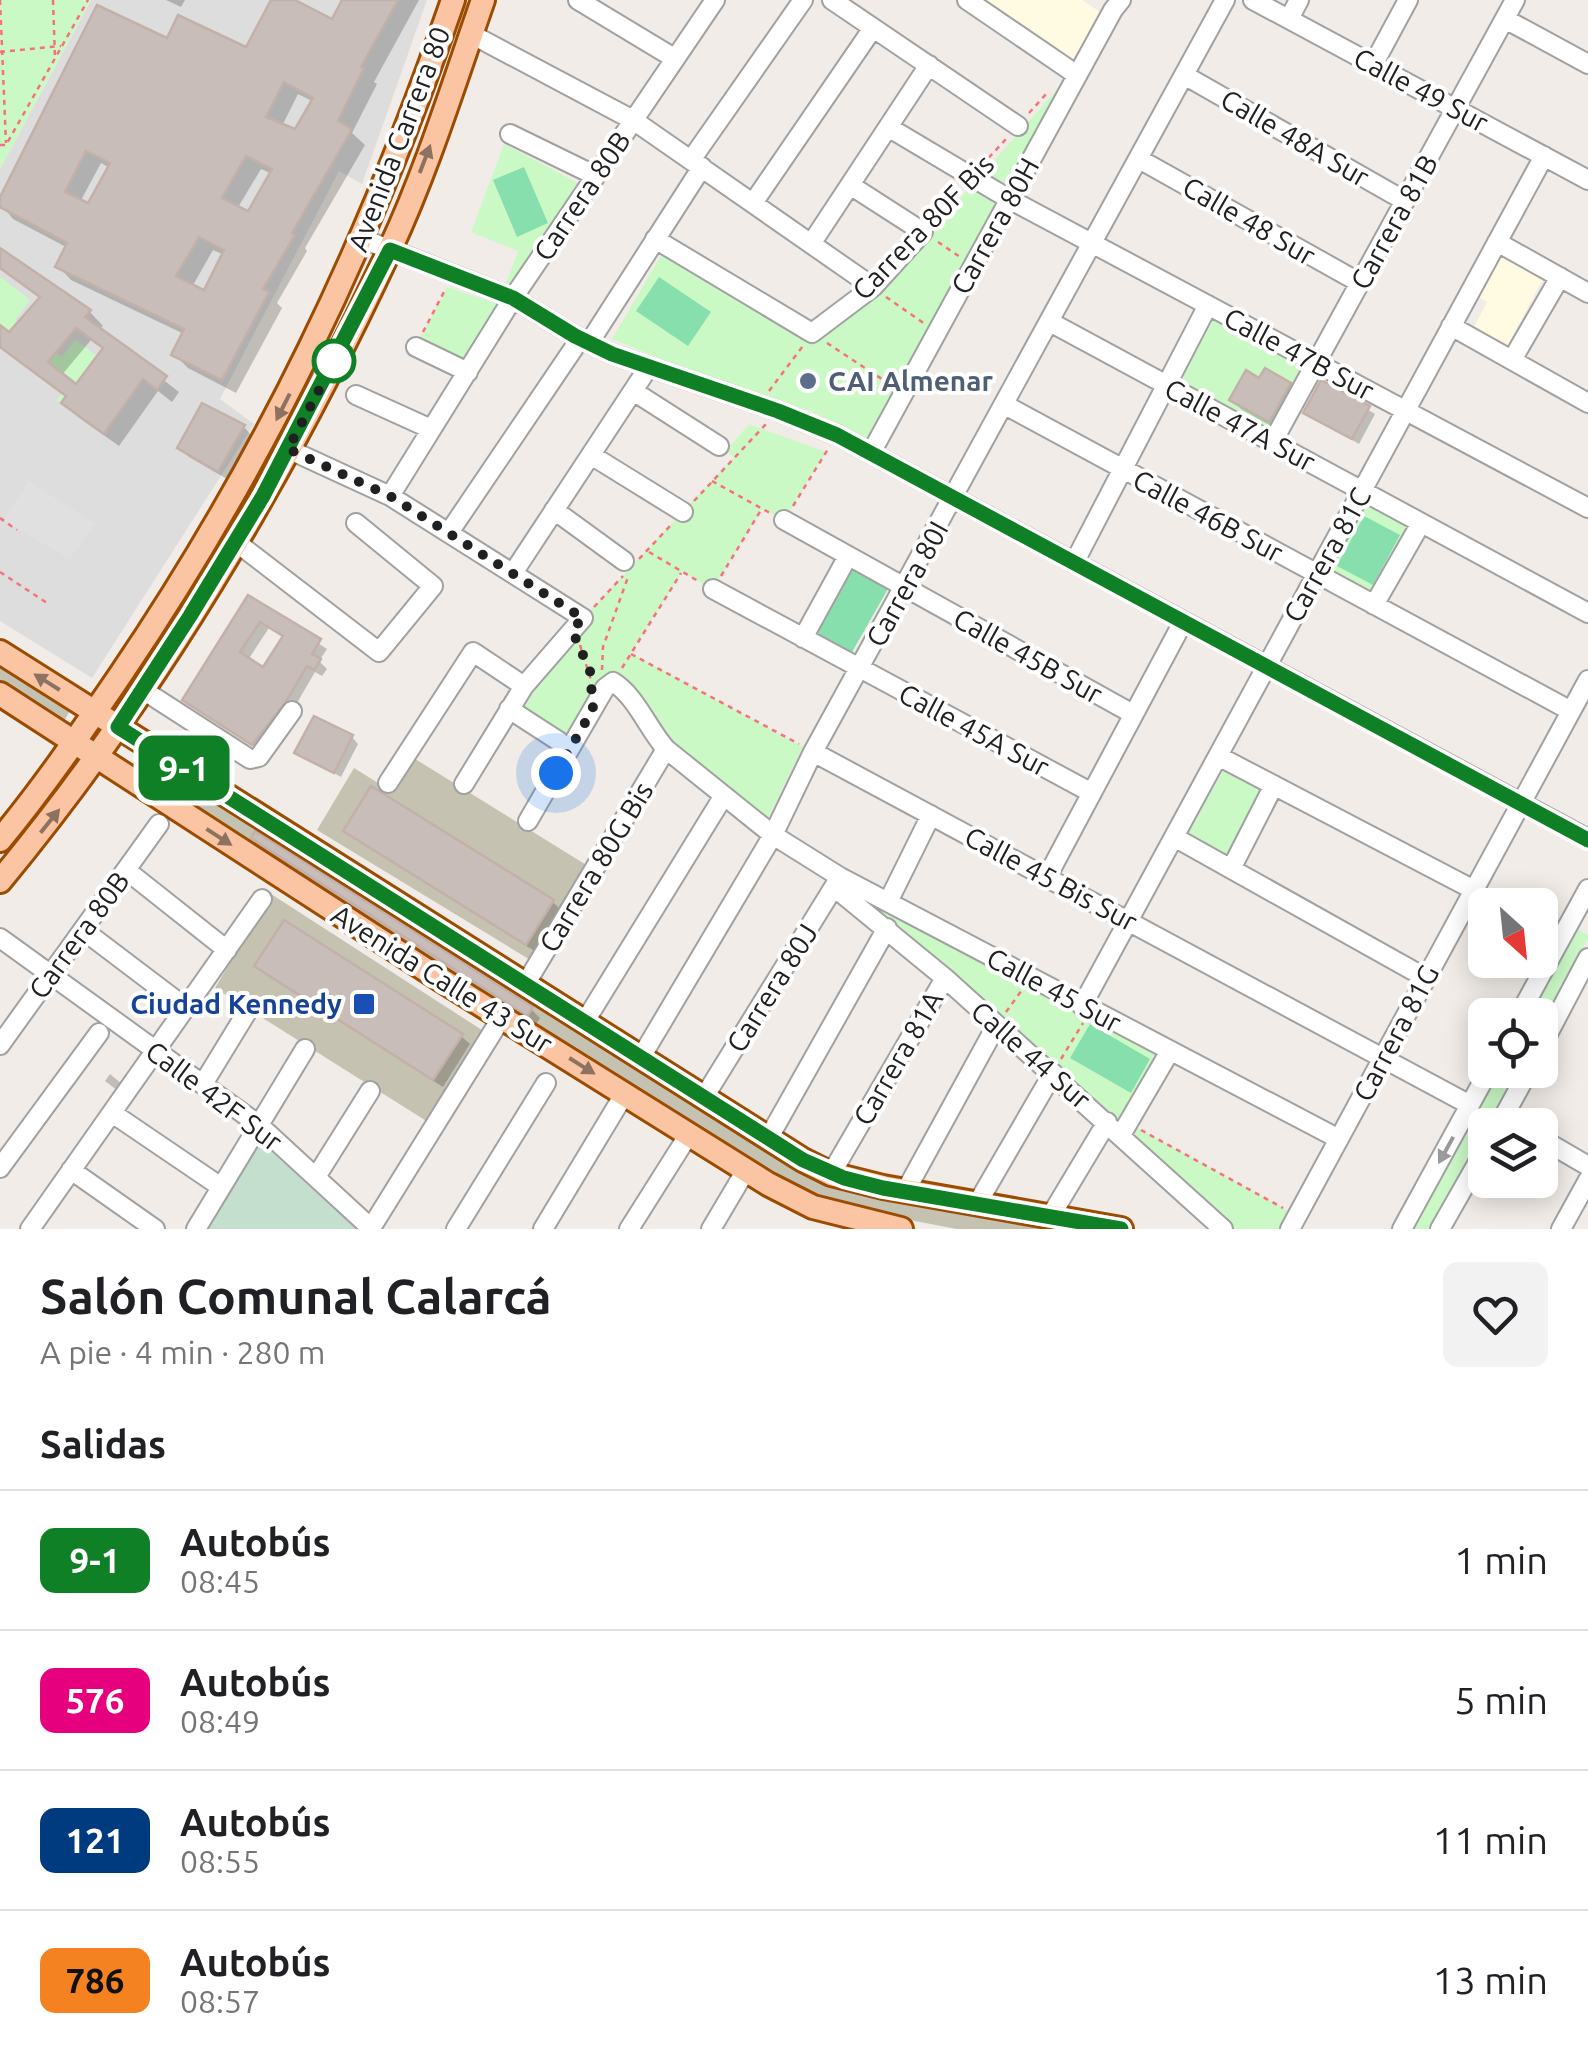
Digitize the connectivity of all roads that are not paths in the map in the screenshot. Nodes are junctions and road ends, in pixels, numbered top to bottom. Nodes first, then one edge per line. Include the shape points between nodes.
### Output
1 (453, 0) edge
2 (483, 0) edge
3 (578, 0) edge
4 (714, 0) edge
5 (804, 0) edge
6 (833, 0) edge
7 (966, 0) edge
8 (1225, 0) edge
9 (1253, 0) edge
10 (1299, 0) edge
11 (1408, 0) edge
12 (1515, 0) edge
13 (1110, 3) edge
14 (1505, 18) junction
15 (1289, 19) junction
16 (874, 28) junction
17 (471, 34) junction
18 (674, 58) junction
19 (1373, 64) junction
20 (1588, 64) edge
21 (929, 65) junction
22 (1073, 72) junction
23 (1184, 75) junction
24 (1456, 109) junction
25 (634, 120) junction
26 (1018, 126) road end
27 (888, 127) junction
28 (510, 134) dead end
29 (1544, 156) junction
30 (1139, 158) junction
31 (697, 164) junction
32 (594, 175) junction
33 (1588, 180) edge
34 (850, 185) junction
35 (1010, 199) junction
36 (1405, 201) junction
37 (753, 203) junction
38 (362, 239) junction
39 (656, 240) junction
40 (1497, 242) junction
41 (811, 244) junction
42 (1092, 244) junction
43 (390, 250) junction
44 (1560, 277) junction
45 (1360, 284) junction
46 (873, 287) junction
47 (1588, 293) edge
48 (513, 298) junction
49 (1208, 305) junction
50 (1050, 322) junction
51 (1451, 326) junction
52 (585, 341) junction
53 (416, 346) road end
54 (1512, 360) junction
55 (1316, 363) junction
56 (648, 368) junction
57 (468, 372) junction
58 (1166, 386) junction
59 (633, 391) junction
60 (356, 394) dead end
61 (1588, 403) edge
62 (1005, 404) junction
63 (1405, 411) junction
64 (431, 429) junction
65 (1272, 443) junction
66 (719, 446) dead end
67 (288, 449) junction
68 (870, 453) junction
69 (591, 455) junction
70 (1122, 470) junction
71 (1362, 491) junction
72 (390, 496) junction
73 (955, 498) junction
74 (1588, 508) edge
75 (554, 510) junction
76 (683, 512) dead end
77 (784, 520) road end
78 (356, 523) dead end
79 (1421, 523) junction
80 (450, 531) junction
81 (236, 542) junction
82 (848, 556) junction
83 (1074, 563) junction
84 (628, 564) road end
85 (513, 573) junction
86 (1316, 574) junction
87 (905, 588) junction
88 (713, 589) road end
89 (1374, 605) junction
90 (1588, 613) edge
91 (1182, 622) junction
92 (803, 638) junction
93 (0, 652) edge
94 (1267, 666) junction
95 (860, 668) junction
96 (1588, 680) edge
97 (524, 686) junction
98 (143, 690) junction
99 (0, 694) edge
100 (510, 710) junction
101 (292, 711) dead end
102 (95, 712) junction
103 (1571, 712) junction
104 (1134, 714) junction
105 (118, 727) junction
106 (74, 742) junction
107 (560, 742) dead end
108 (666, 749) junction
109 (813, 752) junction
110 (1218, 756) junction
111 (97, 758) junction
112 (388, 783) dead end
113 (464, 784) dead end
114 (1274, 785) junction
115 (1092, 793) junction
116 (723, 797) junction
117 (1521, 804) junction
118 (932, 816) junction
119 (528, 822) dead end
120 (159, 824) dead end
121 (773, 835) junction
122 (1174, 837) junction
123 (0, 840) edge
124 (1588, 840) edge
125 (1231, 868) junction
126 (126, 870) junction
127 (1046, 877) junction
128 (0, 881) edge
129 (837, 882) junction
130 (1470, 888) edge
131 (1475, 888) edge
132 (1588, 889) edge
133 (262, 900) dead end
134 (1468, 901) edge
135 (888, 902) junction
136 (1128, 920) junction
137 (887, 928) junction
138 (83, 930) junction
139 (0, 938) edge
140 (227, 950) junction
141 (1588, 958) edge
142 (51, 975) junction
143 (945, 978) junction
144 (1426, 978) junction
145 (526, 985) junction
146 (1528, 998) edge
147 (186, 1008) junction
148 (1086, 1008) junction
149 (247, 1012) dead end
150 (1558, 1014) edge
151 (502, 1017) junction
152 (584, 1023) junction
153 (996, 1026) junction
154 (99, 1033) dead end
155 (0, 1045) edge
156 (305, 1049) dead end
157 (156, 1050) junction
158 (1170, 1052) junction
159 (1383, 1058) junction
160 (640, 1059) junction
161 (1053, 1073) junction
162 (546, 1083) dead end
163 (202, 1084) junction
164 (1479, 1088) edge
165 (370, 1091) dead end
166 (625, 1093) junction
167 (704, 1099) junction
168 (1470, 1105) junction
169 (112, 1113) junction
170 (259, 1125) junction
171 (1118, 1126) junction
172 (688, 1134) junction
173 (768, 1139) junction
174 (1339, 1139) junction
175 (1558, 1148) edge
176 (1588, 1166) edge
177 (0, 1168) edge
178 (71, 1170) junction
179 (746, 1170) junction
180 (831, 1174) junction
181 (316, 1178) junction
182 (1468, 1180) edge
183 (1588, 1180) edge
184 (221, 1187) junction
185 (906, 1192) junction
186 (977, 1204) junction
187 (1050, 1217) junction
188 (1293, 1222) edge
189 (371, 1228) edge
190 (30, 1229) edge
191 (156, 1229) edge
192 (196, 1229) edge
193 (456, 1229) edge
194 (543, 1229) edge
195 (629, 1229) edge
196 (711, 1229) edge
197 (901, 1229) edge
198 (1122, 1229) edge
199 (1223, 1229) edge
200 (1402, 1229) edge
201 (1440, 1229) edge
202 (1561, 1229) edge

1 - 38 main road, Avenida Carrera 80
2 - 17 main road, Avenida Carrera 80
3 - 18 street
4 - 18 street, Carrera 80B
5 - 31 street
6 - 16 street
7 - 22 street
8 - 23 street, Carrera 80I
9 - 15 street, Calle 49 Sur
10 - 15 street
11 - 19 street
12 - 14 street, Carrera 81B
13 - 22 street, Carrera 80H
14 - 20 street
14 - 24 street, Carrera 81B
15 - 19 street, Calle 49 Sur
16 - 21 street
16 - 37 street
17 - 25 street
43 -> 17 main road, Avenida Carrera 80
18 - 25 street, Carrera 80B
19 - 24 street, Calle 49 Sur
21 - 26 street
21 - 27 street
22 - 35 street, Carrera 80H
23 - 30 street, Carrera 80I
23 - 36 street, Calle 48A Sur
24 - 29 street, Calle 49 Sur
24 - 36 street, Carrera 81B
25 - 31 street
25 - 32 street, Carrera 80B
27 - 34 street
27 - 35 street
28 - 32 street
29 - 33 street, Calle 49 Sur
29 - 40 street, Carrera 81C
30 - 42 street, Carrera 80I
30 - 45 street, Calle 48 Sur
31 - 37 street
31 - 39 street
32 - 48 street, Carrera 80B
34 - 41 street
34 - 46 street, Carrera 80F Bis via 922,232
35 - 42 street, Calle 47B Sur
35 - 68 street, Carrera 80H
36 - 45 street, Carrera 81B
37 - 41 street
38 - 43 street
38 -> 102 main road, Avenida Carrera 80 via 255,459
39 - 46 street, Carrera 80F Bis via 812,333
39 - 52 street
40 - 44 street
40 - 51 street, Carrera 81C
41 - 46 street
42 - 49 street, Calle 47B Sur
42 - 50 street, Carrera 80I
43 - 48 street
43 - 67 main road, Avenida Carrera 80
44 - 47 street
44 - 54 street
45 - 55 street, Carrera 81B
48 - 52 street
48 - 57 street, Carrera 80B
49 - 55 street, Calle 47B Sur
49 - 58 street
50 - 58 street, Calle 47A Sur
50 - 62 street, Carrera 80I
51 - 54 street
51 - 63 street, Carrera 81C
52 - 56 street
52 - 80 street
53 - 57 street
54 - 61 street
55 - 63 street, Calle 47B Sur
55 - 65 street, Carrera 81B
56 - 59 street
56 - 68 street via 759,404
57 - 64 street, Carrera 80B
58 - 65 street, Calle 47A Sur
58 - 70 street
59 - 66 street
59 - 69 street
60 - 64 street
62 - 70 street, Calle 46B Sur
62 - 73 street, Carrera 80I
63 - 71 street, Carrera 81C
63 - 74 street, Calle 47B Sur
64 - 72 street, Carrera 80B
65 - 71 street, Calle 47A Sur
67 - 72 street
67 - 81 main road, Avenida Carrera 80
68 - 73 street
69 - 75 street
69 - 76 street
70 - 83 street
70 - 86 street, Calle 46B Sur
71 - 79 street, Calle 47A Sur
71 - 86 street, Carrera 81C
72 - 80 street
73 - 83 street
73 - 87 street, Carrera 80I
75 - 84 street
75 - 85 street
77 - 82 street, Calle 45B Sur
78 - 81 street via 433,586 379,652
79 - 89 street
79 - 90 street, Calle 47A Sur
80 - 85 street
81 - 98 main road, Avenida Carrera 80
82 - 87 street, Calle 45B Sur
82 - 92 street
83 - 91 street
85 - 97 street via 578,624
86 - 89 street, Calle 46B Sur
86 - 94 street, Carrera 81C
87 - 95 street, Carrera 80I
87 - 104 street, Calle 45B Sur
88 - 92 street, Calle 45A Sur
89 - 103 street, Calle 46B Sur
91 - 94 street
91 - 104 street
92 - 95 street, Calle 45A Sur
102 -> 93 main road, Avenida Calle 43 Sur
94 - 110 street, Carrera 81C
94 - 117 street
95 - 109 street, Carrera 80I
95 - 115 street, Calle 45A Sur
96 - 103 street, Carrera 81G
97 - 100 street
97 - 112 street via 473,652
98 - 101 street via 250,759 259,757
98 - 105 main road, Avenida Carrera 80
99 - 106 main road, Avenida Calle 43 Sur
100 - 107 street
100 - 113 street
102 - 105 main road, Avenida Calle 43 Sur
102 - 106 main road, Avenida Carrera 80
103 - 117 street, Carrera 81G
104 - 115 street
105 - 111 main road, Avenida Carrera 80
105 - 145 main road, Avenida Calle 43 Sur
106 - 111 main road, Avenida Calle 43 Sur
106 - 123 main road, Avenida Carrera 80
108 - 116 street, Calle 45 Sur
108 - 119 street, Calle 45 Sur via 628,694 609,685
108 - 145 street, Carrera 80G Bis
109 - 118 street, Calle 45 Bis Sur
109 - 121 street, Carrera 80I
110 - 114 street
110 - 122 street, Carrera 81C
128 -> 111 main road, Avenida Carrera 80
111 -> 151 main road, Avenida Calle 43 Sur
114 - 125 street
114 - 130 street
115 - 127 street
116 - 121 street, Calle 45 Sur
116 - 152 street
117 - 124 street
117 - 131 street, Carrera 81G
118 - 127 street, Calle 45 Bis Sur
118 - 135 street
120 - 126 street, Carrera 80B
121 - 129 street, Calle 45 Sur
121 - 160 street, Carrera 80I
122 - 125 street
122 - 136 street, Carrera 81C
125 - 144 street
126 - 138 street, Carrera 80B
126 - 140 street
127 - 136 street, Calle 45 Bis Sur
129 - 135 street, Calle 45 Sur
129 - 137 street, Calle 44 Sur
129 - 167 street, Carrera 80J
132 - 146 street
133 - 140 street
134 - 144 street, Carrera 81G
135 - 148 street, Calle 45 Sur
136 - 148 street, Carrera 81C
136 - 159 street, Calle 45 Bis Sur
137 - 143 street, Calle 44 Sur
137 - 173 street
138 - 142 street, Carrera 80B
138 - 147 street
139 - 142 street, Calle 42F Sur
140 - 147 street
141 - 150 street
142 - 155 street, Carrera 80B
142 - 157 street, Calle 42F Sur
143 - 153 street, Calle 44 Sur
143 - 180 street, Carrera 81A
144 - 159 street, Carrera 81G
145 - 152 main road, Avenida Calle 43 Sur
147 - 157 street
148 - 158 street, Calle 45 Sur
149 - 163 street
151 -> 166 main road, Avenida Calle 43 Sur
151 - 189 street
152 - 160 main road, Avenida Calle 43 Sur
153 - 161 street, Calle 44 Sur
153 - 185 street
154 - 177 street
156 - 170 street
157 - 163 street, Calle 42F Sur
157 - 169 street
158 - 171 street
158 - 174 street, Calle 45 Sur
159 - 168 street, Calle 45 Bis Sur
159 - 174 street, Carrera 81G
160 - 167 main road, Avenida Calle 43 Sur
161 - 171 street, Calle 44 Sur
161 - 186 street
162 - 193 street
163 - 170 street, Calle 42F Sur
164 - 168 street
165 - 181 street
166 - 172 main road, Avenida Calle 43 Sur
166 - 194 street
167 - 173 main road, Avenida Calle 43 Sur
168 -> 200 street
169 - 178 street
169 - 184 street
170 - 181 street, Calle 42F Sur
170 - 184 street
171 - 187 street
171 - 199 street, Calle 44 Sur
172 - 179 main road, Avenida Calle 43 Sur
172 - 195 street
173 - 180 main road, Avenida Calle 43 Sur
174 - 188 street, Carrera 81G
175 - 176 street
178 - 190 street
178 - 191 street
179 - 196 street
179 - 197 main road, Avenida Calle 43 Sur via 813,1208
180 - 185 main road, Avenida Calle 43 Sur
181 - 189 street, Calle 42F Sur
182 - 201 street
183 - 202 street
184 - 192 street
185 - 186 main road, Avenida Calle 43 Sur
186 - 187 main road, Avenida Calle 43 Sur
187 - 198 main road, Avenida Calle 43 Sur

